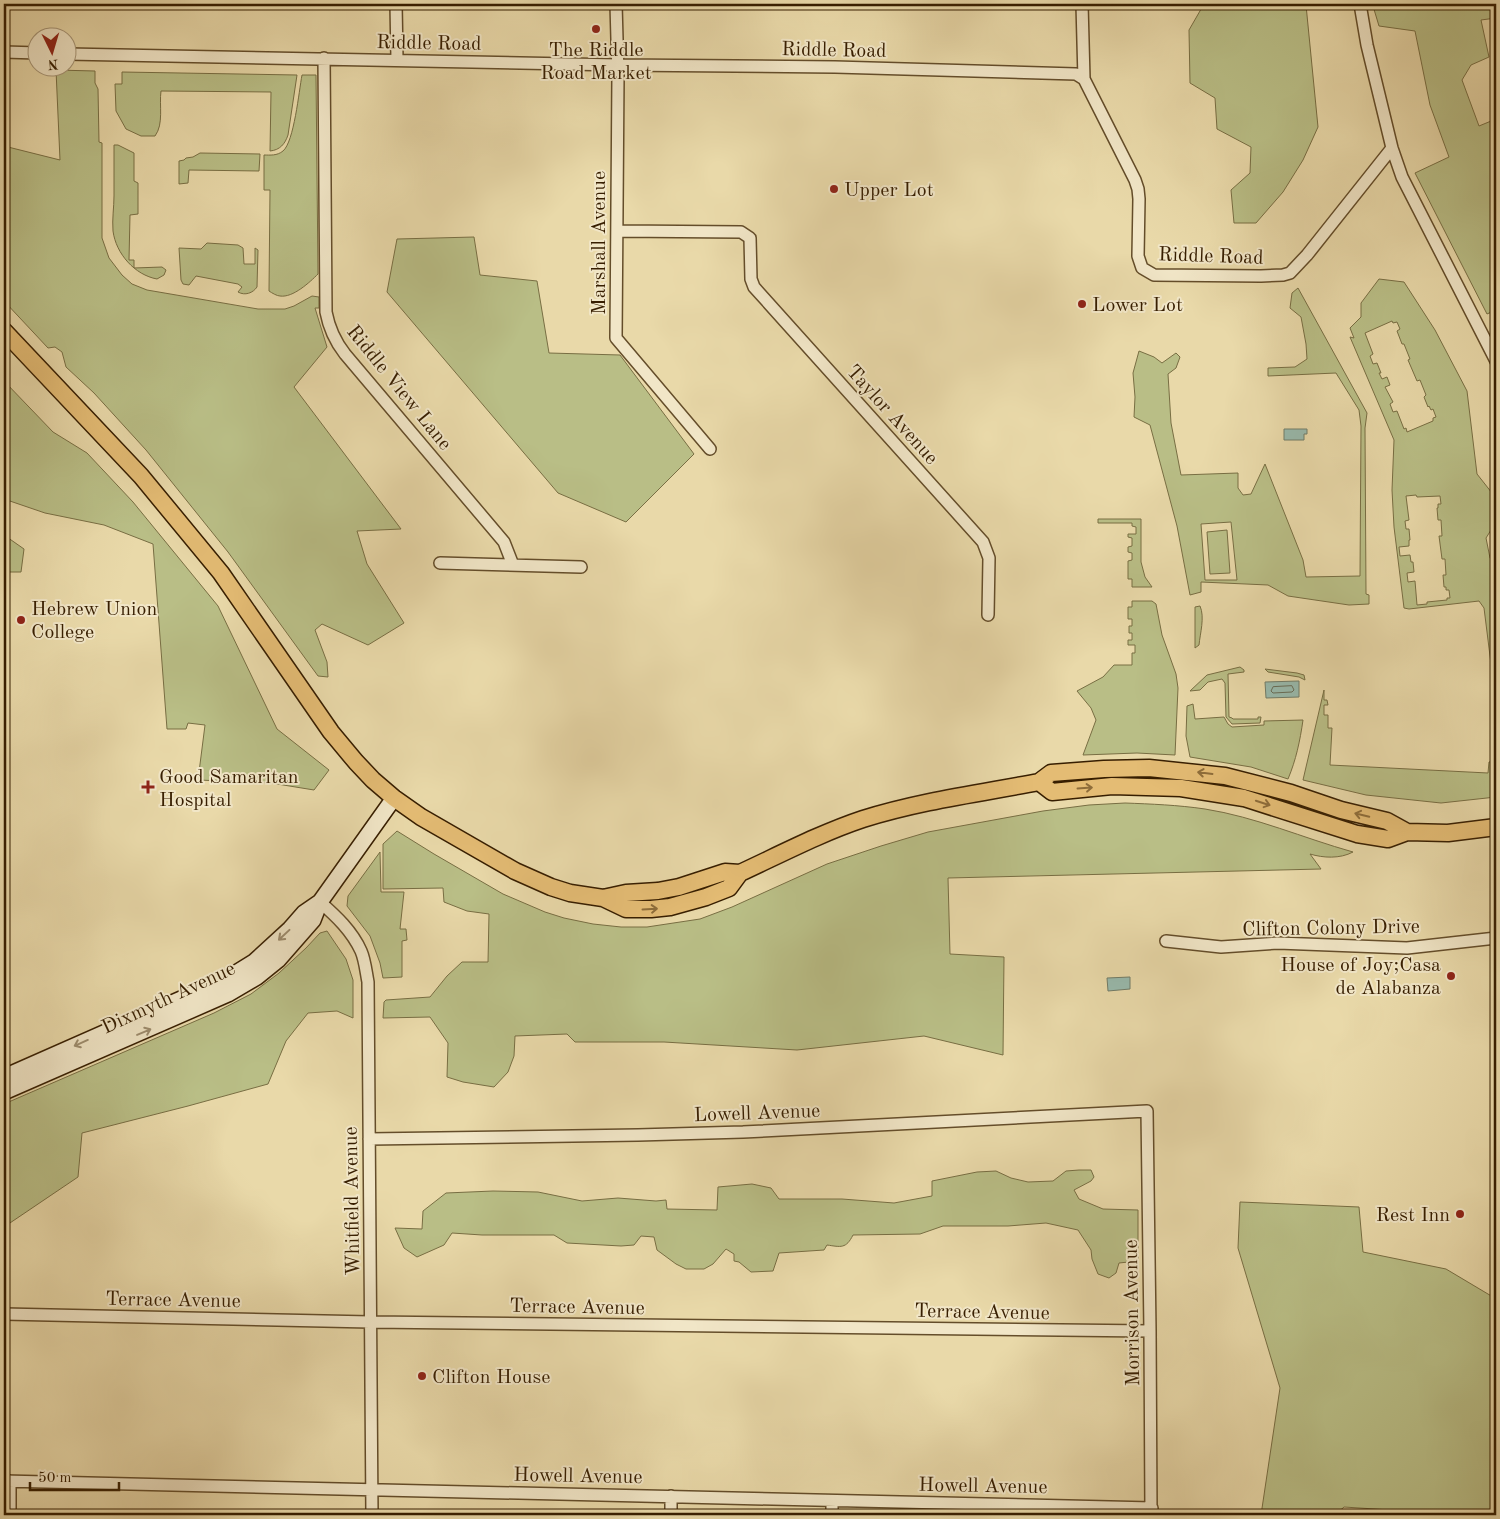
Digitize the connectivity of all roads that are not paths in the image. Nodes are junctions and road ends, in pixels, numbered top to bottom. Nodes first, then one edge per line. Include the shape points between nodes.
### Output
1 (396, 4) edge
2 (616, 4) edge
3 (1082, 4) edge
4 (1360, 4) edge
5 (4, 52) edge
6 (28, 53) edge
7 (78, 54) edge
8 (324, 58) junction
9 (397, 60) junction
10 (618, 65) junction
11 (1084, 79) junction
12 (1392, 148) junction
13 (618, 231) junction
14 (4, 331) edge
15 (1496, 361) edge
16 (710, 448) dead end
17 (440, 564) dead end
18 (513, 565) junction
19 (581, 567) dead end
20 (988, 615) dead end
21 (394, 798) junction
22 (1496, 827) edge
23 (320, 902) junction
24 (1496, 938) edge
25 (1166, 941) dead end
26 (4, 1077) edge
27 (4, 1092) edge
28 (1147, 1111) joint
29 (369, 1138) junction
30 (4, 1314) edge
31 (370, 1322) junction
32 (1150, 1332) junction
33 (7, 1481) edge
34 (370, 1490) junction
35 (671, 1496) junction
36 (832, 1501) junction
37 (1151, 1511) edge
38 (10, 1515) edge
39 (372, 1515) edge
40 (671, 1515) edge
41 (832, 1515) edge

1 - 9 street
2 - 10 street, Marshall Avenue
3 - 11 street
4 - 12 street
5 - 6 street
7 - 8 street, Riddle Road
8 - 9 street, Riddle Road
8 - 18 street, Riddle View Lane via 326,312 329,327 335,342 504,542
9 - 10 street, Riddle Road
10 - 11 street, Riddle Road via 1069,73
10 - 13 street, Marshall Avenue
11 - 12 street, Riddle Road via 1136,180 1138,256 1142,268 1154,275 1262,276 1290,273
12 - 15 street via 1402,177
13 - 16 street, Marshall Avenue via 616,338
13 - 20 street, Taylor Avenue via 741,232 750,238 754,287 983,542 989,558
14 - 21 main road via 141,476 221,573 336,738 361,768
17 - 18 street
18 - 19 street
21 - 22 main road via 421,817 531,879 570,893 603,898 626,909 670,907 730,888 740,873 863,820 930,802 1039,782 1052,792 1112,786 1181,788 1231,795 1358,834 1388,839 1407,832 1448,833
21 - 23 street, Dixmyth Avenue
23 -> 26 street, Dixmyth Avenue via 304,913 254,962 233,975
27 -> 23 street, Dixmyth Avenue via 228,994 257,977 278,960 313,920
23 - 29 street, Whitfield Avenue via 350,932 362,952 366,967
24 - 25 street, Clifton Colony Drive via 1407,948 1278,943 1221,948
28 - 29 street, Lowell Avenue via 734,1132
28 - 32 street, Morrison Avenue
29 - 31 street, Whitfield Avenue
30 - 31 street, Terrace Avenue
31 - 32 street, Terrace Avenue
31 - 34 street, Whitfield Avenue
32 - 37 street, Morrison Avenue
33 - 34 street, Howell Avenue
33 - 38 street
34 - 35 street, Howell Avenue
34 - 39 street, Whitfield Avenue
35 - 36 street, Howell Avenue
35 - 40 street
36 - 37 street, Howell Avenue
36 - 41 street

